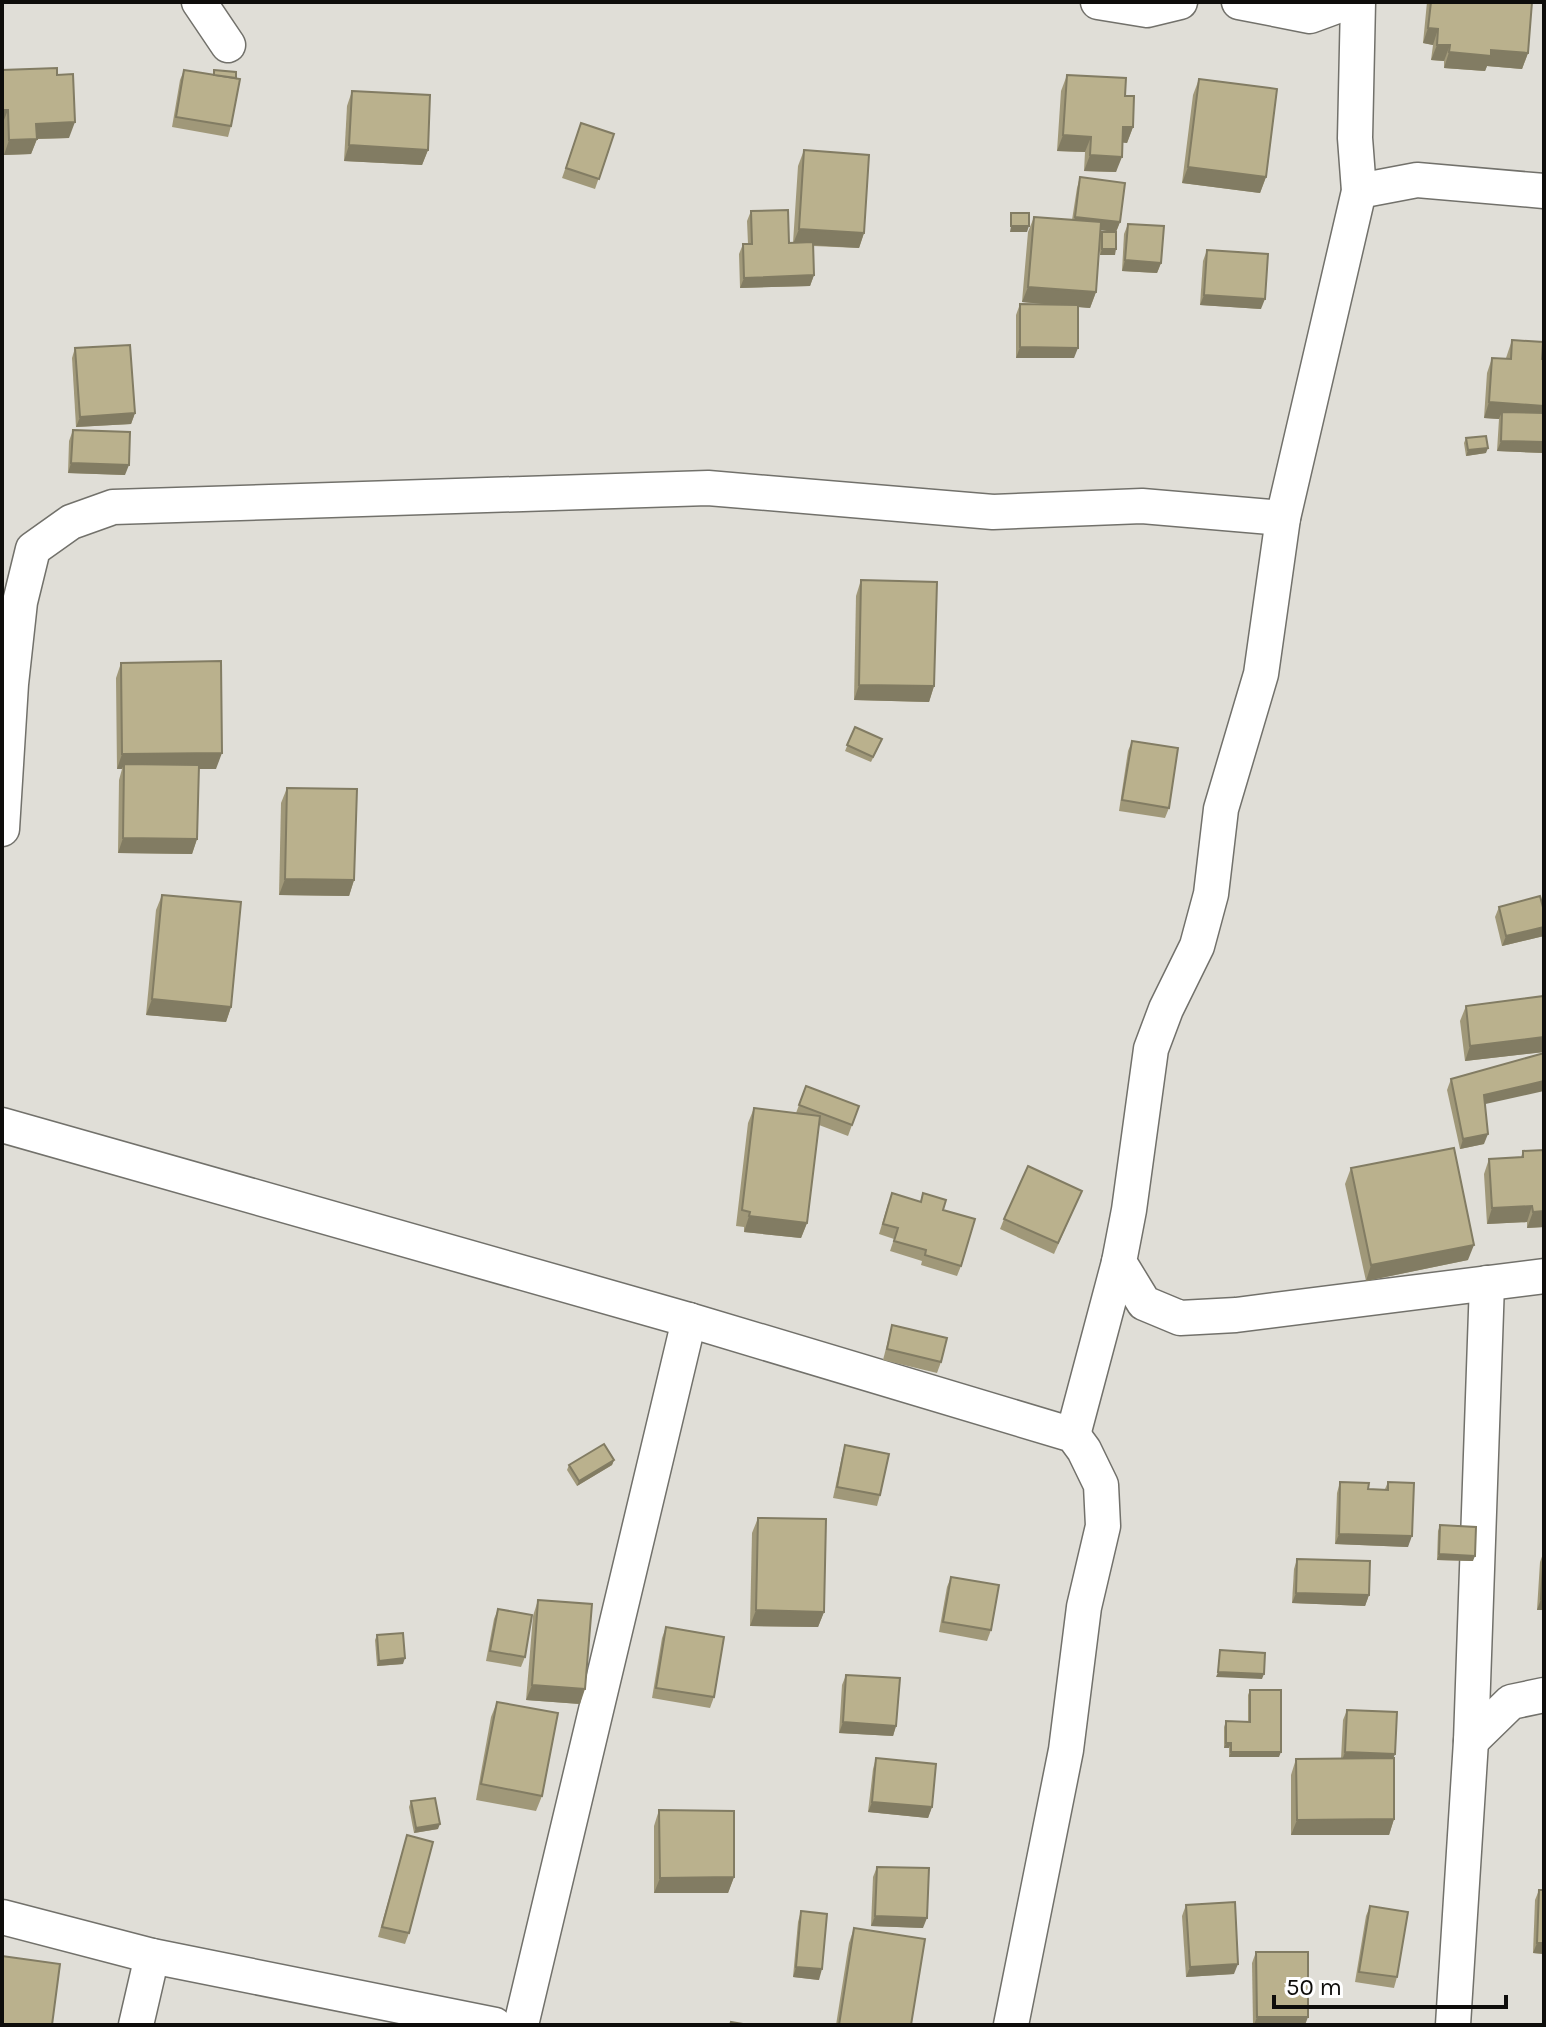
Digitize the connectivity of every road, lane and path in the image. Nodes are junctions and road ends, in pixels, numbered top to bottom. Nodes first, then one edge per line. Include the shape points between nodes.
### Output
1 (199, 2) edge
2 (1098, 2) edge
3 (1180, 2) edge
4 (1239, 2) edge
5 (1348, 2) edge
6 (1358, 2) edge
7 (1310, 16) junction
8 (228, 45) dead end
9 (1356, 67) junction
10 (1359, 191) junction
11 (1544, 191) edge
12 (1283, 518) junction
13 (2, 829) edge
14 (2, 1125) edge
15 (1119, 1262) junction
16 (1544, 1276) edge
17 (1487, 1283) junction
18 (689, 1320) junction
19 (1073, 1435) junction
20 (1544, 1695) edge
21 (1471, 1741) junction
22 (2, 1917) edge
23 (152, 1956) junction
24 (136, 2025) edge
25 (495, 2025) edge
26 (521, 2025) edge
27 (1011, 2025) edge
28 (1453, 2025) edge

1 - 8 street
2 - 3 street via 1147,10
4 - 7 street
5 - 7 street
6 - 9 street
7 - 9 street
9 - 10 street
10 - 11 street via 1417,180
10 - 12 street
12 - 13 street via 1142,506 993,512 708,488 113,507 71,522 33,549 20,602
12 - 15 street via 1261,674 1221,809 1211,894 1197,946 1151,1049
14 - 18 street
15 - 17 street via 1144,1303 1180,1318
15 - 19 street
16 - 17 street
17 - 21 street
18 - 19 street
18 - 26 street
19 - 27 street via 1101,1485 1103,1526 1084,1607 1066,1750
20 - 21 street via 1511,1702
21 - 28 street
22 - 23 street
23 - 24 street
23 - 25 street

